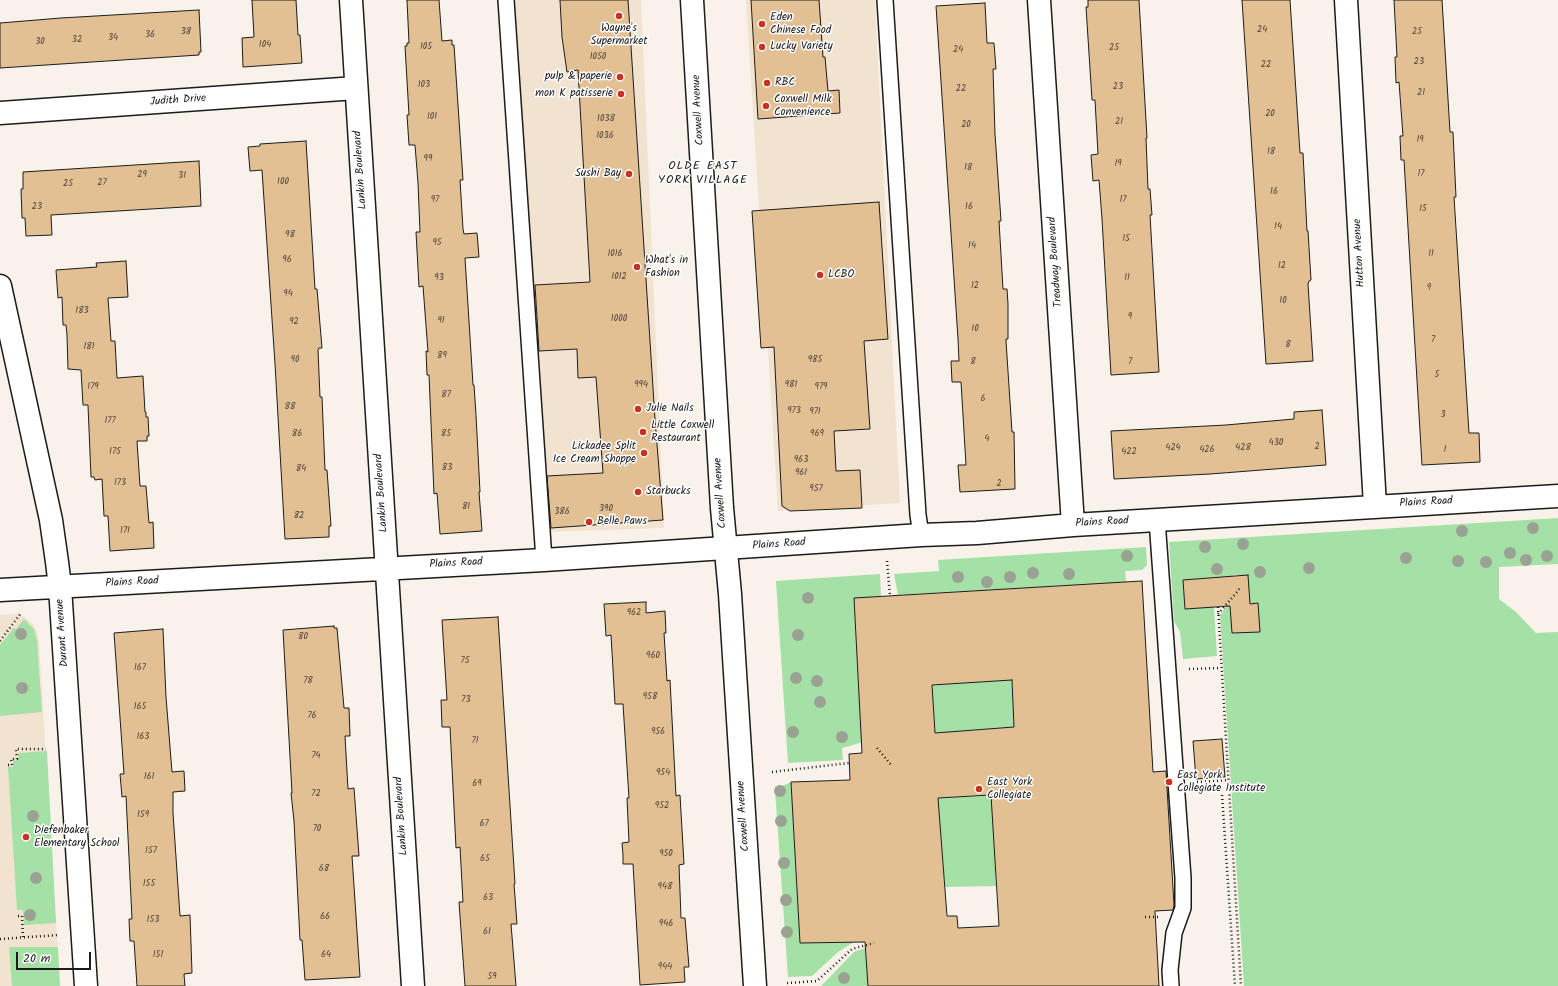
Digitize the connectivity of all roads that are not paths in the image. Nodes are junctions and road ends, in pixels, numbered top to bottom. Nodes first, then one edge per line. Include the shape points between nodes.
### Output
1 (351, 0) edge
2 (506, 0) edge
3 (692, 0) edge
4 (885, 0) edge
5 (1039, 0) edge
6 (1346, 0) edge
7 (356, 88) junction
8 (0, 113) edge
9 (0, 286) edge
10 (1558, 496) edge
11 (1375, 506) junction
12 (1157, 520) junction
13 (1073, 525) junction
14 (921, 535) junction
15 (725, 548) junction
16 (544, 560) junction
17 (386, 568) junction
18 (60, 587) junction
19 (0, 590) edge
20 (86, 986) edge
21 (413, 986) edge
22 (755, 986) edge
23 (1171, 986) edge

1 - 7 street, Lankin Boulevard
2 - 16 lane
3 - 15 street, Coxwell Avenue
4 - 14 lane via 916,491
5 - 13 street, Treadway Boulevard
6 - 11 street, Hutton Avenue
7 - 8 street, Judith Drive
7 - 17 street, Lankin Boulevard
9 - 18 street, Durant Avenue via 51,520
10 - 11 street, Plains Road
11 - 12 street, Plains Road
12 - 13 street, Plains Road
12 - 23 lane via 1183,878 1183,908 1174,933
13 - 14 street, Plains Road
14 - 15 street, Plains Road
15 - 16 street, Plains Road
15 - 22 street, Coxwell Avenue
16 - 17 street, Plains Road
17 - 18 street, Plains Road
17 - 21 street, Lankin Boulevard
18 - 19 street, Plains Road
18 - 20 street, Durant Avenue

